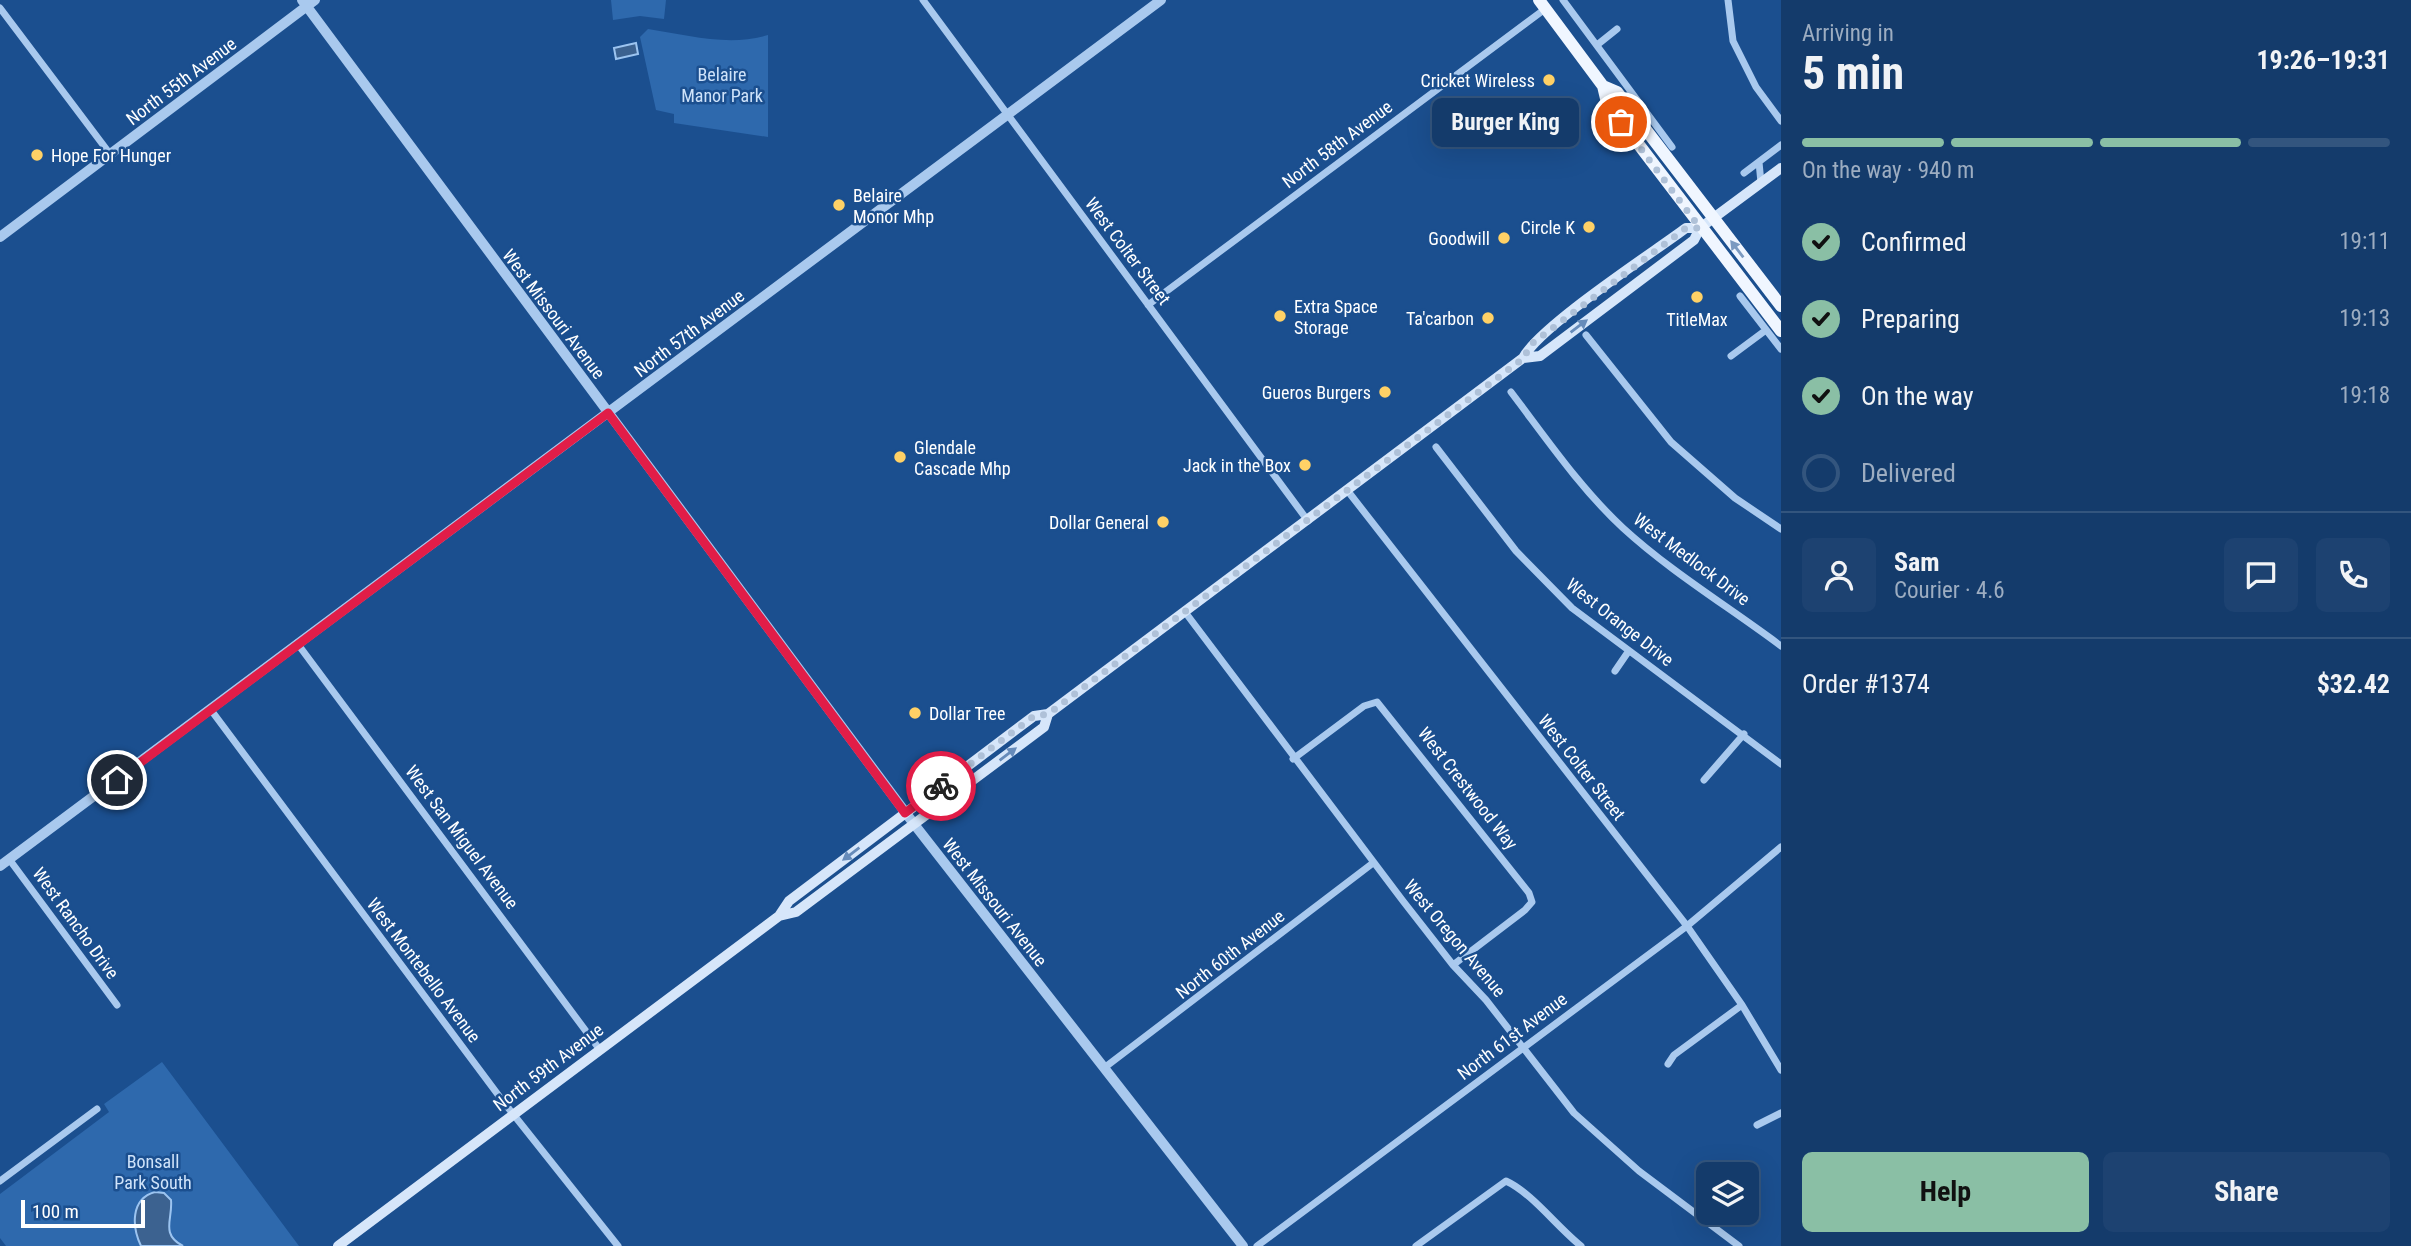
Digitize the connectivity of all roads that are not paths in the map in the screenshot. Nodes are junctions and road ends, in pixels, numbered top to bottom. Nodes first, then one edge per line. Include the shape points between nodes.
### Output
1 (923, 0) edge
2 (1161, 0) edge
3 (1563, 0) edge
4 (1728, 0) edge
5 (308, 2) edge
6 (1542, 4) edge
7 (0, 8) edge
8 (1617, 29) dead end
9 (1597, 45) junction
10 (1603, 86) junction
11 (1007, 115) junction
12 (1781, 121) edge
13 (1657, 135) junction
14 (1781, 145) edge
15 (1672, 147) dead end
16 (110, 154) junction
17 (1759, 162) junction
18 (1781, 168) edge
19 (1744, 173) dead end
20 (1760, 183) junction
21 (1713, 218) junction
22 (1700, 228) junction
23 (0, 237) edge
24 (1740, 296) dead end
25 (1148, 305) junction
26 (1781, 306) edge
27 (1755, 307) junction
28 (1766, 330) junction
29 (1781, 331) edge
30 (1586, 335) dead end
31 (1781, 349) edge
32 (1731, 356) dead end
33 (1511, 392) dead end
34 (608, 413) junction
35 (1436, 447) dead end
36 (1347, 490) junction
37 (1308, 521) junction
38 (1781, 530) edge
39 (1185, 612) junction
40 (298, 643) junction
41 (1781, 646) edge
42 (1628, 652) junction
43 (1615, 671) dead end
44 (211, 710) junction
45 (1048, 714) junction
46 (1744, 734) junction
47 (1293, 759) junction
48 (1781, 764) edge
49 (1703, 780) dead end
50 (905, 813) junction
51 (914, 824) junction
52 (1781, 846) edge
53 (9, 859) junction
54 (1373, 863) junction
55 (0, 866) edge
56 (779, 916) junction
57 (1687, 926) junction
58 (1453, 965) junction
59 (1742, 1005) junction
60 (117, 1006) dead end
61 (1522, 1048) junction
62 (600, 1050) junction
63 (1668, 1064) dead end
64 (1104, 1068) junction
65 (1781, 1070) edge
66 (97, 1109) dead end
67 (1781, 1112) edge
68 (514, 1115) junction
69 (1757, 1125) dead end
70 (0, 1181) edge
71 (338, 1246) edge
72 (618, 1246) edge
73 (1243, 1246) edge
74 (1257, 1246) edge
75 (1416, 1246) edge
76 (1581, 1246) edge
77 (1739, 1246) edge

1 - 11 street, West Colter Street
2 - 11 street, North 57th Avenue
3 - 9 street
4 - 12 street via 1733,41 1756,87
5 - 16 street, North 55th Avenue
5 - 34 street, West Missouri Avenue
6 - 10 main road
6 - 25 street, North 58th Avenue
7 - 16 street
8 - 9 street
9 - 13 street
10 - 13 main road via 1617,92
10 - 22 main road via 1607,103
11 - 25 street, West Colter Street
11 - 34 street, North 57th Avenue
13 - 15 street
13 - 21 main road
14 - 17 street
16 - 23 street, North 55th Avenue
17 - 19 street
17 - 20 street
18 - 20 main road, North 59th Avenue
20 - 21 main road, North 59th Avenue
21 - 22 main road, North 59th Avenue
26 -> 21 main road
22 - 27 main road
22 - 36 main road, North 59th Avenue via 1694,240 1540,356 1524,358
24 - 27 street
25 - 37 street, West Colter Street
27 - 28 street
27 - 29 main road
28 - 31 street
28 - 32 street
30 - 38 street via 1671,442 1735,498
33 - 41 street, West Medlock Drive via 1582,484 1622,527
34 - 40 street, North 57th Avenue
34 - 50 street, West Missouri Avenue
35 - 42 street, West Orange Drive via 1538,575
36 - 37 main road, North 59th Avenue
36 - 57 street, West Colter Street
37 - 39 main road, North 59th Avenue
39 - 45 main road, North 59th Avenue
39 - 47 street, West Oregon Avenue
40 - 44 street, North 57th Avenue
40 - 62 street, West San Miguel Avenue
42 - 43 street
42 - 46 street, West Orange Drive
44 - 53 street, North 57th Avenue
44 - 68 street, West Montebello Avenue
45 - 50 main road, North 59th Avenue via 1034,716
51 -> 45 main road, North 59th Avenue via 1044,727
46 - 48 street, West Orange Drive
46 - 49 street
47 - 54 street, West Oregon Avenue
47 - 58 street, West Crestwood Way via 1371,702 1383,705 1530,893 1532,902
50 - 51 street, West Missouri Avenue
50 -> 56 main road, North 59th Avenue via 789,901
51 - 56 main road, North 59th Avenue via 796,912
51 - 64 street, West Missouri Avenue
52 - 57 street, North 61st Avenue
53 - 55 street, North 57th Avenue
53 - 60 street, West Rancho Drive
54 - 58 street, West Oregon Avenue
54 - 64 street, North 60th Avenue
56 - 62 main road, North 59th Avenue
57 - 59 street, West Colter Street
57 - 61 street, North 61st Avenue
58 - 61 street, West Oregon Avenue
59 - 63 street
59 - 65 street, West Colter Street
61 - 74 street, North 61st Avenue
61 - 77 street, West Oregon Avenue via 1574,1113 1639,1171
62 - 68 main road, North 59th Avenue
64 - 73 street, West Missouri Avenue
66 - 70 street
67 - 69 street
68 - 71 main road, North 59th Avenue
68 - 72 street, West Montebello Avenue
75 - 76 street via 1506,1181 1521,1188

